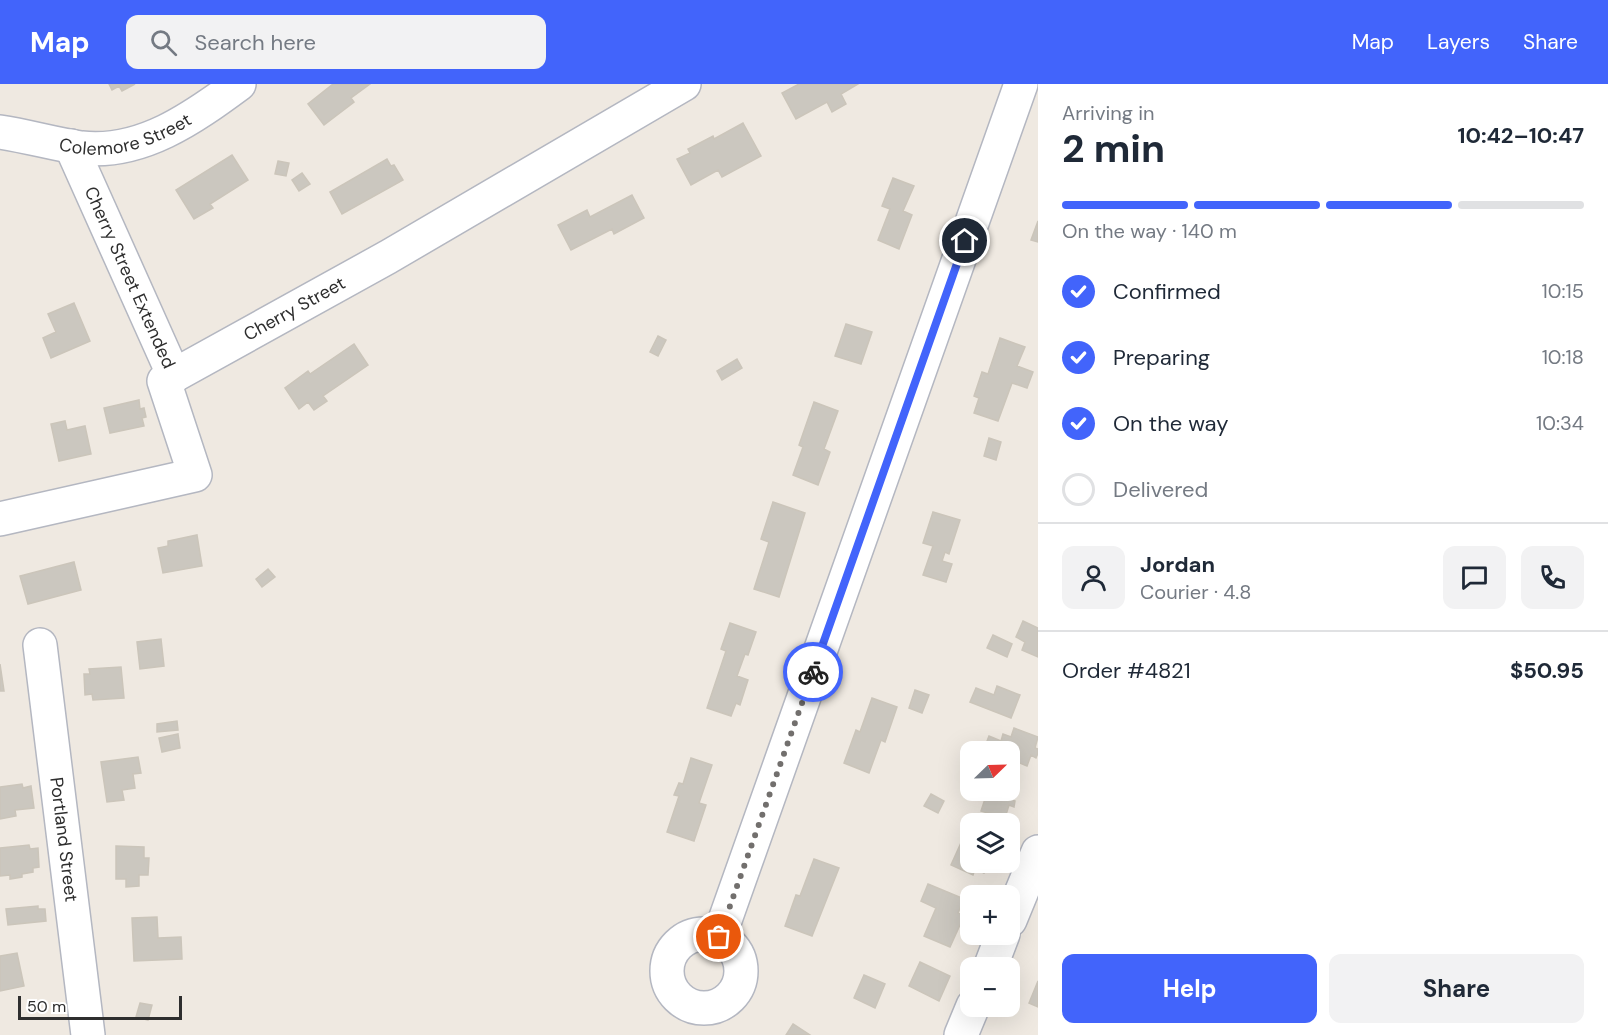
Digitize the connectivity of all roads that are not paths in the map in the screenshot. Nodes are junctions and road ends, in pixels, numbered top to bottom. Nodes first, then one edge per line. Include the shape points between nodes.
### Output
1 (239, 84) edge
2 (684, 84) edge
3 (1021, 84) edge
4 (0, 132) edge
5 (71, 146) junction
6 (174, 376) junction
7 (0, 519) edge
8 (40, 645) dead end
9 (1038, 852) edge
10 (1020, 896) edge
11 (719, 937) dead end
12 (968, 1017) edge
13 (88, 1035) edge
14 (961, 1035) edge

1 - 5 street, Colemore Street via 153,137 116,147
2 - 6 street, Cherry Street via 388,257
3 - 11 street
4 - 5 street, Colemore Street
5 - 6 street, Cherry Street Extended
6 - 7 street via 164,381 195,475
8 - 13 street, Portland Street
9 - 10 street
12 - 14 street

